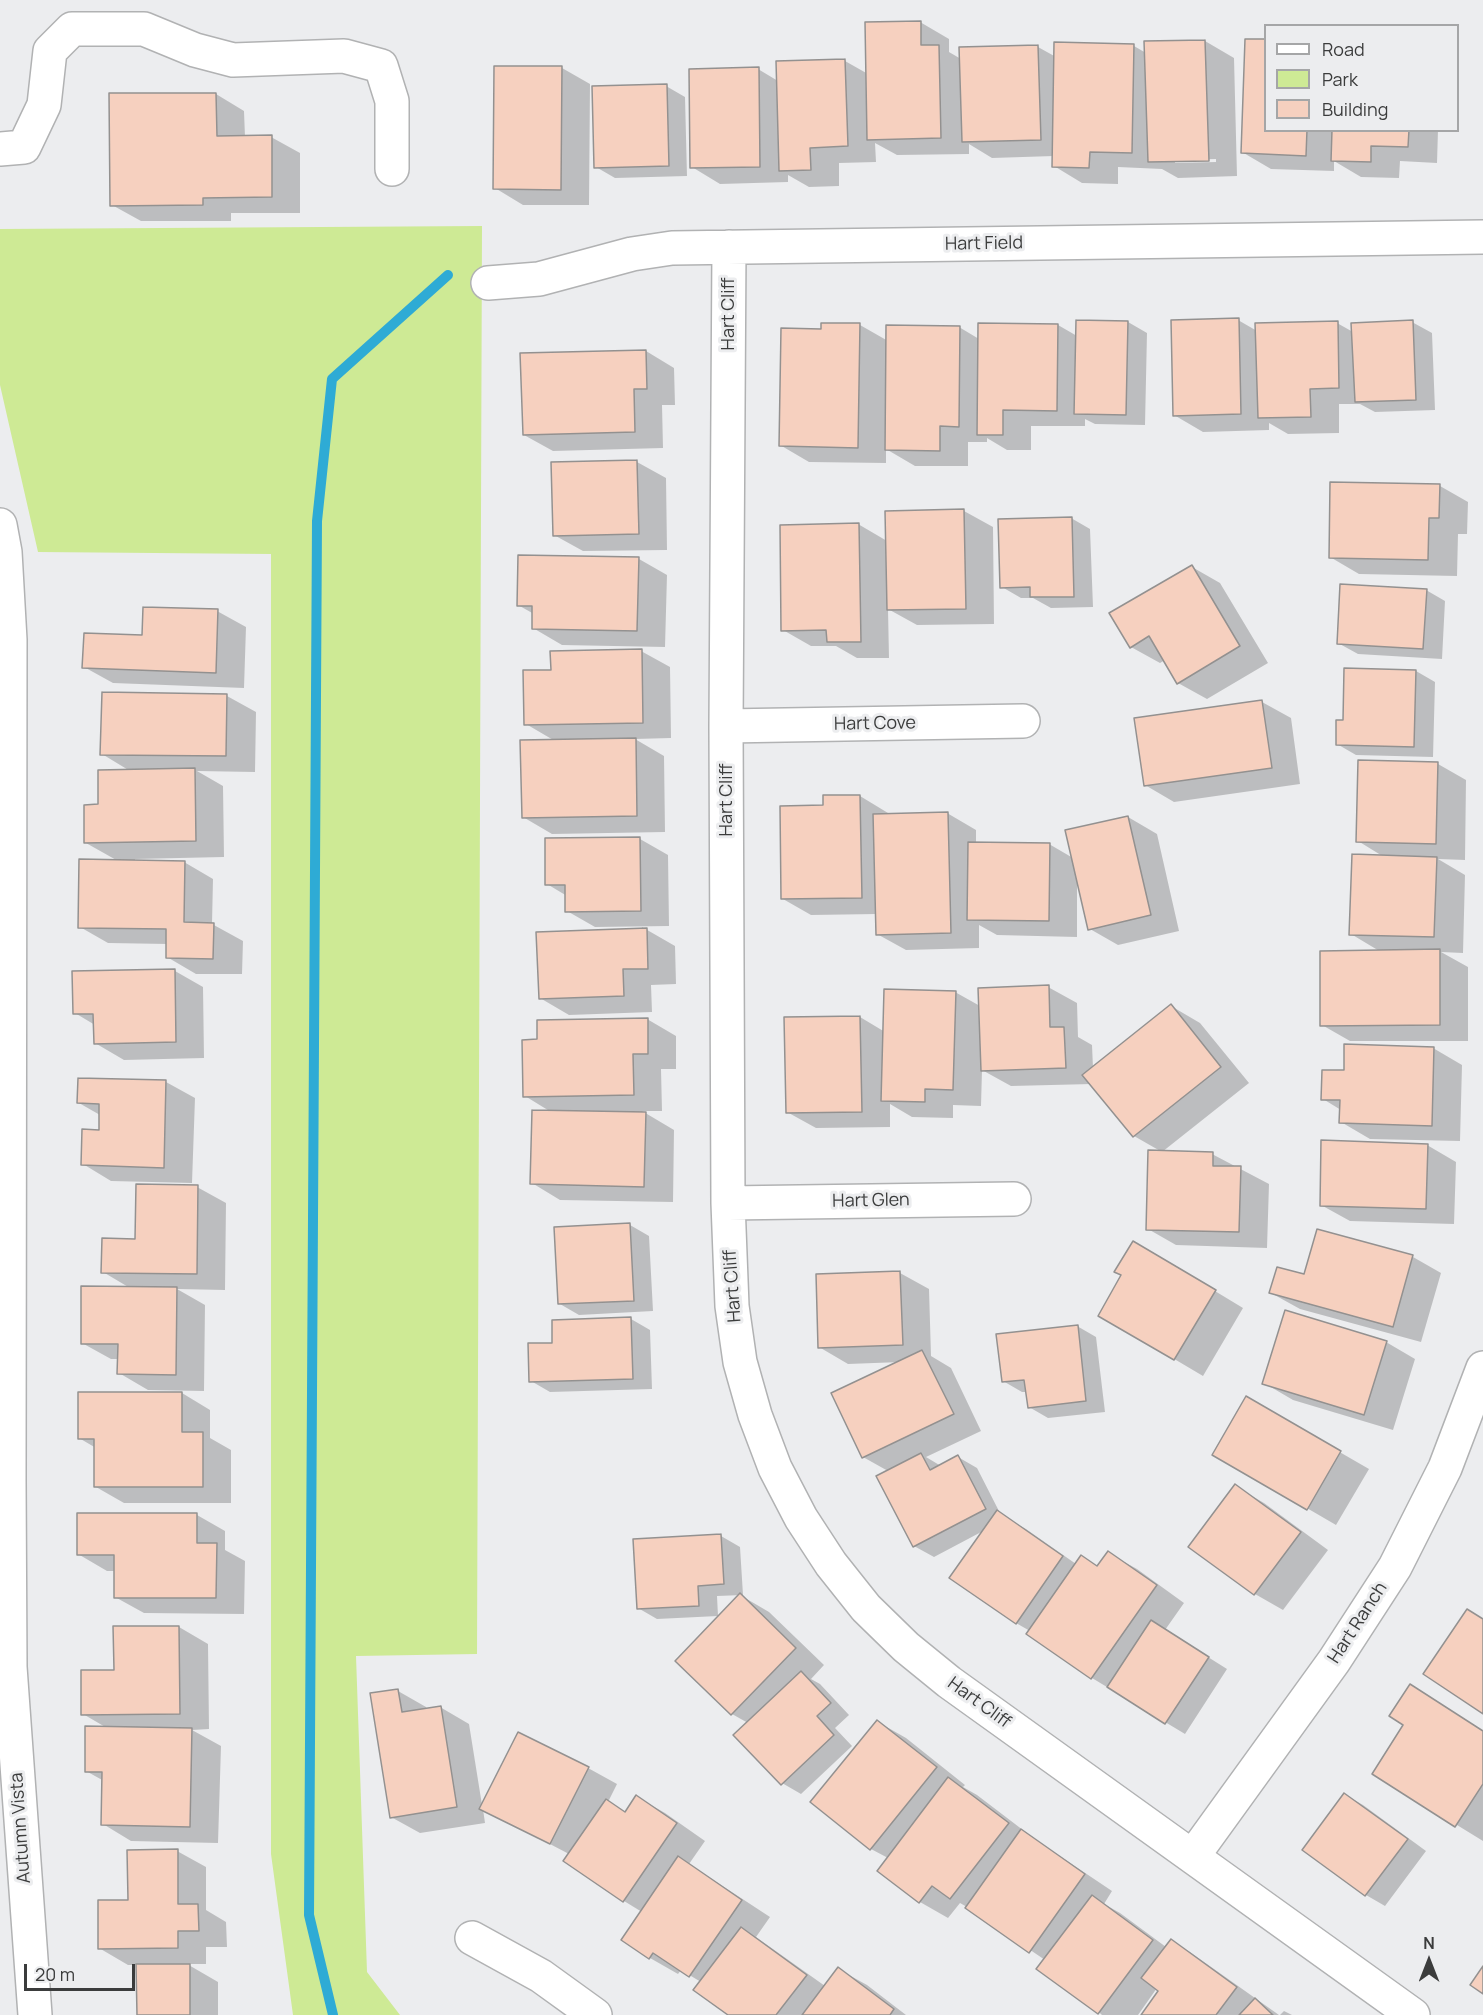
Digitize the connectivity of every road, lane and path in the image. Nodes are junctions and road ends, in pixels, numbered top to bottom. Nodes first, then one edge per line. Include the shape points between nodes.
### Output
1 (0, 149) edge
2 (392, 169) dead end
3 (1483, 237) edge
4 (729, 248) junction
5 (488, 283) dead end
6 (0, 525) edge
7 (1023, 721) dead end
8 (726, 726) junction
9 (1014, 1199) dead end
10 (728, 1203) junction
11 (1483, 1368) edge
12 (1193, 1856) junction
13 (472, 1938) dead end
14 (35, 2015) edge
15 (595, 2015) edge
16 (1413, 2015) edge

1 - 2 street via 24,147 44,105 50,51 72,29 144,29 195,50 233,60 344,56 381,66 392,101
3 - 4 street, Hart Field
4 - 5 street, Hart Field via 642,252 539,279
4 - 8 street, Hart Cliff
6 - 14 street, Autumn Vista via 10,640 10,1667
7 - 8 street, Hart Cove
8 - 10 street, Hart Cliff
9 - 10 street, Hart Glen
10 - 12 street, Hart Cliff via 732,1306 740,1362 755,1415 775,1468 831,1564 866,1608 949,1682
11 - 12 street, Hart Ranch via 1445,1468 1395,1567 1334,1661
12 - 16 street, Hart Cliff
13 - 15 street via 541,1976

